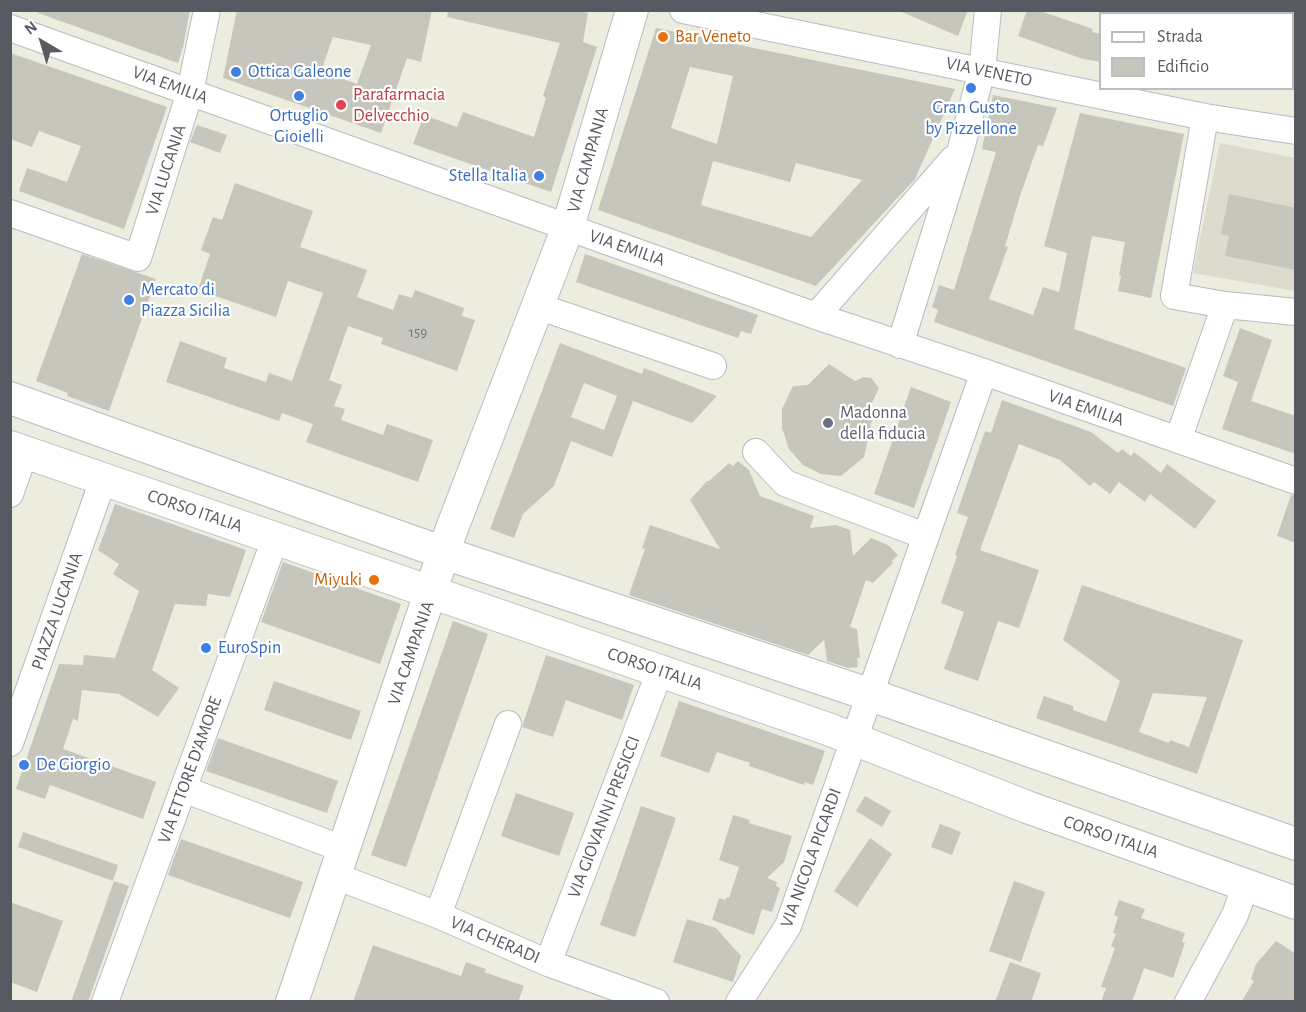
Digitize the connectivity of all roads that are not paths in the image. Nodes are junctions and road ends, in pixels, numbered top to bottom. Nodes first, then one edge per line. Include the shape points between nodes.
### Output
1 (207, 10) edge
2 (632, 10) edge
3 (683, 10) edge
4 (988, 10) edge
5 (10, 28) edge
6 (982, 71) junction
7 (190, 92) junction
8 (1205, 117) junction
9 (1296, 131) edge
10 (960, 152) junction
11 (10, 213) edge
12 (568, 228) junction
13 (1225, 305) junction
14 (537, 306) junction
15 (1296, 312) edge
16 (816, 316) junction
17 (900, 345) junction
18 (713, 366) dead end
19 (984, 372) junction
20 (10, 398) edge
21 (1178, 440) junction
22 (18, 449) edge
23 (756, 452) dead end
24 (103, 480) junction
25 (1296, 481) edge
26 (10, 494) edge
27 (925, 536) junction
28 (275, 539) junction
29 (444, 553) junction
30 (432, 592) junction
31 (660, 671) junction
32 (871, 695) junction
33 (508, 724) dead end
34 (854, 740) junction
35 (10, 743) edge
36 (183, 789) junction
37 (1296, 844) edge
38 (339, 862) junction
39 (1246, 884) junction
40 (1296, 903) edge
41 (438, 915) junction
42 (548, 963) junction
43 (105, 1002) edge
44 (292, 1002) edge
45 (657, 1002) edge
46 (739, 1002) edge
47 (1188, 1002) edge

1 - 7 street, VIA LUCANIA
2 - 12 street, VIA CAMPANIA
3 - 6 street, VIA VENETO
4 - 6 street
5 - 7 street, VIA EMILIA
6 - 8 street, VIA VENETO
6 - 10 street
7 - 11 street, VIA LUCANIA via 138,258
7 - 12 street, VIA EMILIA
8 - 9 street, VIA VENETO
8 - 13 street via 1174,296
10 - 16 street
10 - 17 street
12 - 14 street, VIA CAMPANIA
12 - 16 street, VIA EMILIA
13 - 15 street
13 - 21 street
14 - 18 street
14 - 29 street, VIA CAMPANIA
16 - 17 street, VIA EMILIA
17 - 19 street, VIA EMILIA
19 - 21 street, VIA EMILIA
19 - 27 street, VIA NICOLA PICARDI
20 - 29 street
21 - 25 street, VIA EMILIA
22 - 24 street, CORSO ITALIA
22 - 26 street
23 - 27 street via 785,483
24 - 28 street, CORSO ITALIA
24 - 35 street, PIAZZA LUCANIA
27 - 32 street, VIA NICOLA PICARDI
28 - 30 street, CORSO ITALIA
28 - 36 street, VIA ETTORE D'AMORE
29 - 30 street, VIA CAMPANIA
29 - 32 street
30 - 31 street, CORSO ITALIA
30 - 38 street, VIA CAMPANIA
31 - 34 street, CORSO ITALIA
31 - 42 street, VIA GIOVANNI PRESICCI
32 - 34 street, VIA NICOLA PICARDI
32 - 37 street
33 - 41 street
34 - 39 street, CORSO ITALIA via 1027,807
34 - 46 street, VIA NICOLA PICARDI via 788,926
36 - 38 street, VIA CHERADI
36 - 43 street, VIA ETTORE D'AMORE
38 - 41 street, VIA CHERADI
38 - 44 street, VIA CAMPANIA
39 - 40 street, CORSO ITALIA
39 - 47 street via 1235,915
41 - 42 street, VIA CHERADI
42 - 45 street, VIA CHERADI

